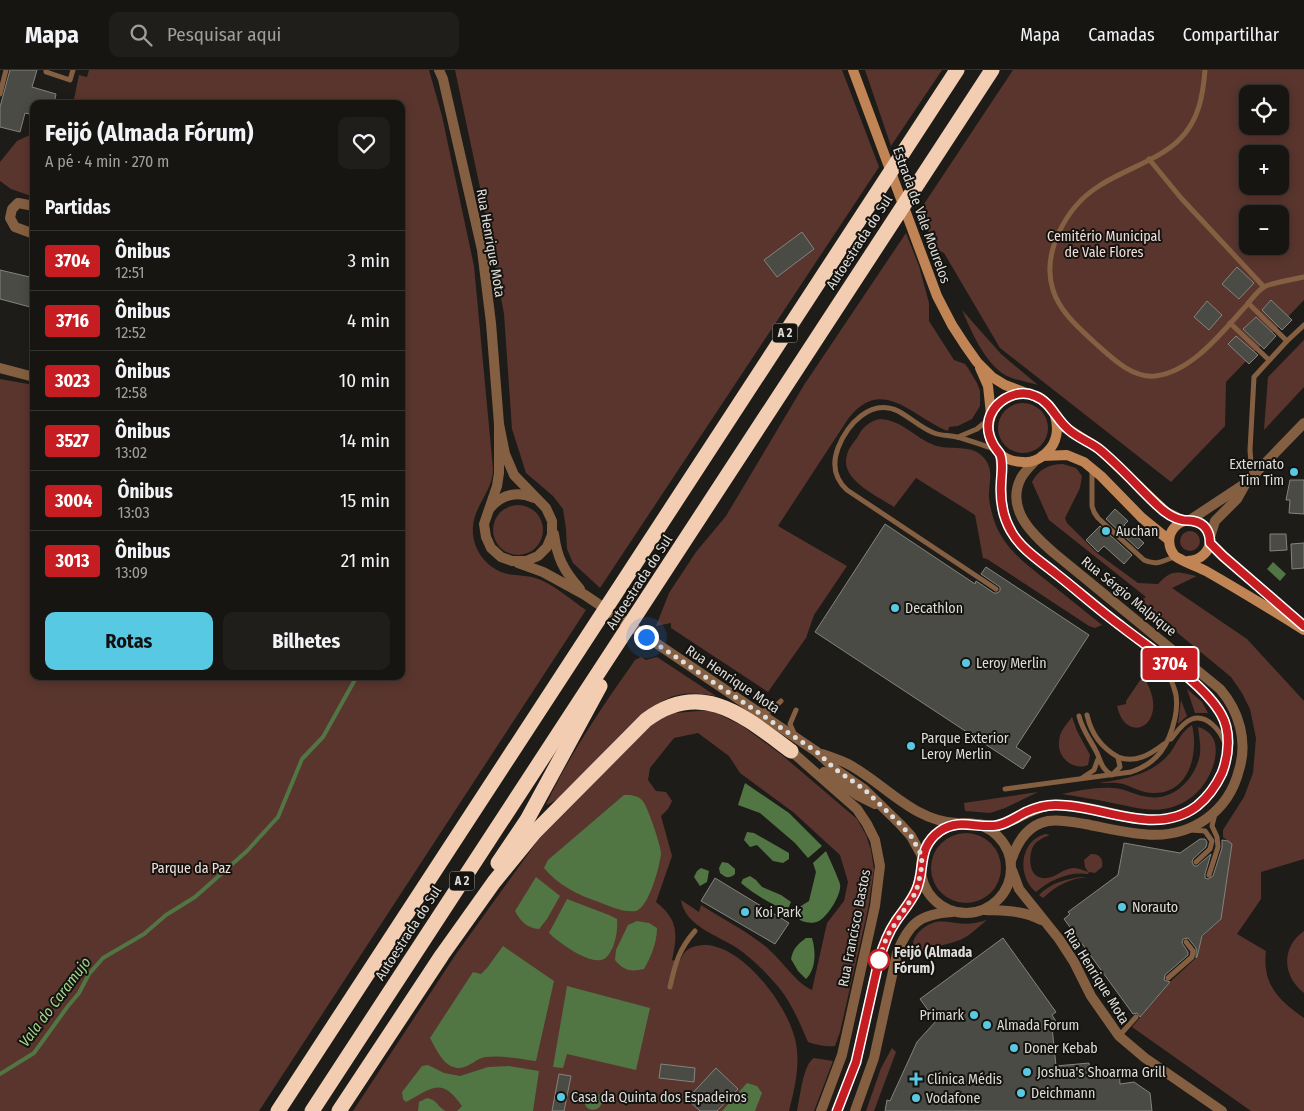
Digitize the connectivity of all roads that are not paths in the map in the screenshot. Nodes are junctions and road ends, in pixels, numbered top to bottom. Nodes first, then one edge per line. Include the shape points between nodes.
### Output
1 (6, 70) edge
2 (46, 70) edge
3 (73, 70) edge
4 (439, 70) edge
5 (853, 70) edge
6 (957, 70) edge
7 (992, 70) edge
8 (1205, 70) edge
9 (0, 94) edge
10 (1150, 159) junction
11 (30, 206) edge
12 (30, 233) edge
13 (1304, 277) edge
14 (1264, 287) junction
15 (1248, 304) junction
16 (1230, 323) junction
17 (1304, 325) edge
18 (1287, 340) junction
19 (1269, 360) junction
20 (977, 362) junction
21 (0, 368) edge
22 (30, 376) edge
23 (1025, 393) junction
24 (1054, 413) junction
25 (990, 416) junction
26 (1304, 423) edge
27 (499, 424) junction
28 (957, 437) junction
29 (998, 451) junction
30 (1039, 458) junction
31 (1092, 469) junction
32 (1249, 480) junction
33 (541, 502) junction
34 (488, 512) junction
35 (1187, 521) junction
36 (553, 528) junction
37 (1169, 540) junction
38 (1210, 540) junction
39 (1176, 556) junction
40 (512, 561) junction
41 (1188, 561) junction
42 (996, 589) dead end
43 (585, 595) junction
44 (1117, 623) junction
45 (1304, 626) edge
46 (1304, 630) edge
47 (612, 652) junction
48 (781, 701) dead end
49 (754, 710) junction
50 (796, 710) dead end
51 (1086, 715) dead end
52 (1079, 716) dead end
53 (1168, 741) junction
54 (795, 745) junction
55 (1227, 751) junction
56 (817, 752) junction
57 (1118, 757) junction
58 (1099, 758) junction
59 (1112, 775) junction
60 (1078, 780) junction
61 (1005, 789) dead end
62 (1218, 808) junction
63 (884, 809) junction
64 (965, 823) junction
65 (978, 824) junction
66 (1185, 831) junction
67 (922, 856) junction
68 (1196, 862) dead end
69 (1012, 866) junction
70 (921, 872) junction
71 (1209, 875) dead end
72 (984, 910) junction
73 (953, 912) junction
74 (1047, 924) junction
75 (695, 931) dead end
76 (1186, 942) dead end
77 (442, 955) junction
78 (1168, 978) dead end
79 (670, 987) dead end
80 (1136, 1017) dead end
81 (1119, 1036) junction
82 (278, 1111) edge
83 (312, 1111) edge
84 (339, 1111) edge
85 (821, 1111) edge
86 (837, 1111) edge
87 (855, 1111) edge
88 (1222, 1111) edge

1 - 9 lane
2 - 3 lane via 70,80
4 - 27 street, Rua Henrique Mota via 482,250
5 - 20 main road, Estrada de Vale Mourelos via 946,315
6 - 82 highway, Autoestrada do Sul / A 2
7 - 47 highway, Autoestrada do Sul / A 2
8 - 10 lane via 1202,101 1188,129 1180,140
10 - 14 lane via 1181,198
10 - 16 lane via 1087,194 1069,215 1052,253 1049,273 1059,303 1075,324 1111,357 1141,375 1167,374 1180,368 1204,351
11 - 12 street via 18,204 12,209 10,218 15,228
13 - 14 lane
14 - 15 lane
15 - 16 lane
15 - 18 lane
16 - 19 lane
17 - 18 lane
18 - 19 lane
19 - 32 lane via 1254,377
20 - 23 main road, Estrada de Vale Mourelos via 1004,385
20 - 25 main road, Estrada de Vale Mourelos via 988,386
21 - 22 street
23 - 24 main road, Estrada de Vale Mourelos via 1042,399
23 - 25 main road via 1003,399
24 - 30 main road via 1057,433 1054,443
24 - 35 main road, Estrada de Vale Mourelos via 1071,432 1106,455 1166,512
25 - 28 lane via 976,429
25 - 29 main road, Estrada de Vale Mourelos via 990,439
26 - 32 street
27 - 33 street via 511,468
27 - 34 street via 499,473
28 - 29 lane
28 - 42 lane via 932,432 896,410 871,410 852,425 839,446 834,467 847,490
29 - 30 main road via 1009,460 1020,462
29 - 44 street, Rua Sérgio Malpique via 1002,470 1002,503 1012,534 1034,556
30 - 31 main road via 1067,455
30 - 62 street, Rua Sérgio Malpique via 1021,478 1017,492 1018,509 1029,530 1210,680 1236,711 1243,741 1242,762 1232,790
31 - 37 main road
31 - 39 lane via 1092,506 1098,518 1149,563 1162,563
32 - 35 street
32 - 38 street via 1215,521
33 - 34 street via 529,496 509,495 497,501
33 - 36 street via 550,514
34 - 40 street via 484,530 488,543 500,557
35 - 37 main road via 1173,528
35 - 38 main road, Estrada de Vale Mourelos via 1205,527
36 - 40 street via 543,552 532,559
36 - 43 street, Rua Henrique Mota via 558,557
37 - 39 main road
38 - 41 main road via 1205,554
38 - 45 main road, Estrada de Vale Mourelos via 1223,556
39 - 41 main road
40 - 43 street, Rua Henrique Mota via 536,569
41 - 46 main road
43 - 49 street, Rua Henrique Mota
44 - 53 lane via 1158,662 1171,680 1177,708
44 - 55 street, Rua Sérgio Malpique via 1208,697 1226,724
47 - 77 highway via 597,692 538,799
47 - 83 highway, Autoestrada do Sul / A 2
48 - 49 lane via 771,711
49 - 54 street, Rua Henrique Mota
50 - 54 lane via 790,724
51 - 57 lane via 1098,741
52 - 58 lane
53 - 55 lane via 1191,719 1204,720 1217,730
53 - 57 lane via 1137,759
53 - 59 lane via 1159,754 1143,766
54 - 56 street, Rua Henrique Mota
54 - 63 street via 857,795
54 - 77 highway via 718,705 696,702 663,709 638,727 534,833
54 - 85 street, Rua Francisco Bastos via 868,824 880,866 875,906 844,1048
55 - 65 street, Rua Sérgio Malpique via 1222,774 1209,795 1180,816 1149,820 1078,806 1054,805 1034,809 1000,825
56 - 63 street, Rua Henrique Mota
56 - 64 street, Rua Henrique Mota via 848,764 914,810 943,822
57 - 59 lane via 1120,766
58 - 59 lane via 1104,770
58 - 60 lane via 1094,770
59 - 60 lane
60 - 61 lane
62 - 66 street, Rua Sérgio Malpique
62 - 71 lane via 1212,823 1218,847
63 - 67 street, Rua Henrique Mota via 911,836
64 - 65 street
64 - 67 street via 951,825 938,832
65 - 69 street via 1000,838
66 - 68 lane via 1203,830 1211,838 1210,849
66 - 69 street, Rua Sérgio Malpique via 1156,835 1047,821 1024,834 1016,847
67 - 70 street
69 - 72 street via 1010,883 1004,894
69 - 74 street, Rua Henrique Mota via 1019,889
70 - 73 street via 926,889 937,903
70 - 86 street via 916,892 884,943 858,1056
72 - 73 street via 968,914
72 - 74 street, Rua Henrique Mota via 1016,911
73 - 87 street via 922,917 903,939 897,953 874,1058
74 - 81 street, Rua Henrique Mota
75 - 79 lane via 682,946
76 - 78 lane via 1192,957
77 - 84 highway
80 - 81 lane
81 - 88 street, Rua Henrique Mota

